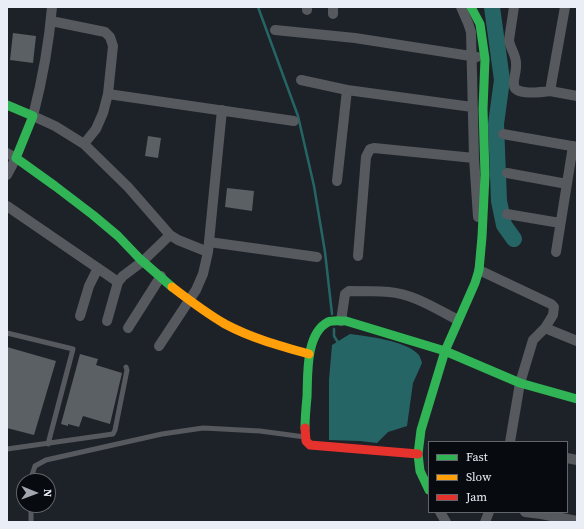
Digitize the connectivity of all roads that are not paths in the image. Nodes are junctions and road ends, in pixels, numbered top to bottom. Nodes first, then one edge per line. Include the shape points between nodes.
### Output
1 (52, 7) edge
2 (461, 7) edge
3 (471, 7) edge
4 (514, 7) edge
5 (565, 7) edge
6 (51, 21) junction
7 (275, 30) dead end
8 (472, 56) junction
9 (485, 59) junction
10 (301, 80) dead end
11 (347, 90) junction
12 (550, 91) junction
13 (108, 94) junction
14 (577, 96) edge
15 (7, 105) edge
16 (472, 107) junction
17 (222, 110) junction
18 (33, 116) junction
19 (294, 121) dead end
20 (503, 134) dead end
21 (84, 144) junction
22 (575, 146) edge
23 (12, 156) edge
24 (474, 158) junction
25 (507, 173) dead end
26 (7, 175) edge
27 (337, 181) dead end
28 (567, 184) junction
29 (7, 206) edge
30 (507, 214) dead end
31 (560, 223) junction
32 (483, 226) junction
33 (170, 235) junction
34 (208, 247) junction
35 (556, 252) dead end
36 (358, 256) dead end
37 (317, 257) dead end
38 (143, 261) junction
39 (98, 268) junction
40 (479, 270) junction
41 (161, 276) junction
42 (118, 282) junction
43 (190, 300) junction
44 (80, 316) dead end
45 (341, 320) junction
46 (458, 320) junction
47 (107, 321) dead end
48 (128, 328) dead end
49 (545, 328) junction
50 (7, 333) edge
51 (577, 341) edge
52 (159, 346) dead end
53 (445, 351) junction
54 (309, 354) junction
55 (126, 367) dead end
56 (520, 383) junction
57 (577, 399) edge
58 (305, 437) junction
59 (510, 441) edge
60 (48, 444) junction
61 (7, 449) edge
62 (418, 454) junction
63 (33, 473) edge
64 (428, 488) edge
65 (441, 513) edge
66 (528, 513) edge
67 (541, 518) edge
68 (577, 521) edge
69 (446, 522) edge

1 - 6 street
2 - 8 street via 471,32
3 - 9 street via 480,24
4 - 12 street via 509,40 516,58 515,89 529,93
5 - 12 street
6 - 13 street via 100,30 110,37 113,46
6 - 18 street
7 - 8 street via 355,38
8 - 9 street
8 - 16 street
9 - 32 street via 483,109 486,175
10 - 11 street
11 - 16 street
11 - 27 street
12 - 14 street
13 - 17 street
13 - 21 street via 96,129
15 - 18 street
16 - 24 street
17 - 19 street
17 - 34 street
18 - 21 street
18 - 23 street
20 - 22 street
21 - 33 street via 128,187
22 - 28 street
23 - 26 street
23 - 38 street via 57,185
24 - 32 street via 477,211
24 - 36 street via 370,149 366,157
25 - 28 street
28 - 31 street
29 - 39 street
30 - 31 street
31 - 35 street
32 - 40 street
33 - 34 street via 178,240
33 - 38 street
34 - 37 street
34 - 43 street via 199,282
38 - 41 street
38 - 42 street
39 - 42 street
39 - 44 street via 89,286
40 - 46 street
40 - 49 street via 551,304 554,311
41 - 43 street
41 - 48 street
42 - 47 street
43 - 52 street
43 - 54 street via 237,330 267,343
45 - 46 street via 345,294 349,291 390,292 406,296
45 - 53 street
45 - 54 street via 328,322 321,328
46 - 53 street
49 - 51 street
49 - 56 street via 533,340
50 - 60 lane via 73,349
53 - 56 street
53 - 62 street via 421,430
54 - 58 street
55 - 60 lane via 113,434
56 - 57 street
56 - 59 street
58 - 62 street via 310,445
58 - 63 lane via 260,431 203,428 162,434 46,460 35,466
60 - 61 lane
62 - 64 street via 420,472
65 - 69 street
66 - 67 street
67 - 68 street

